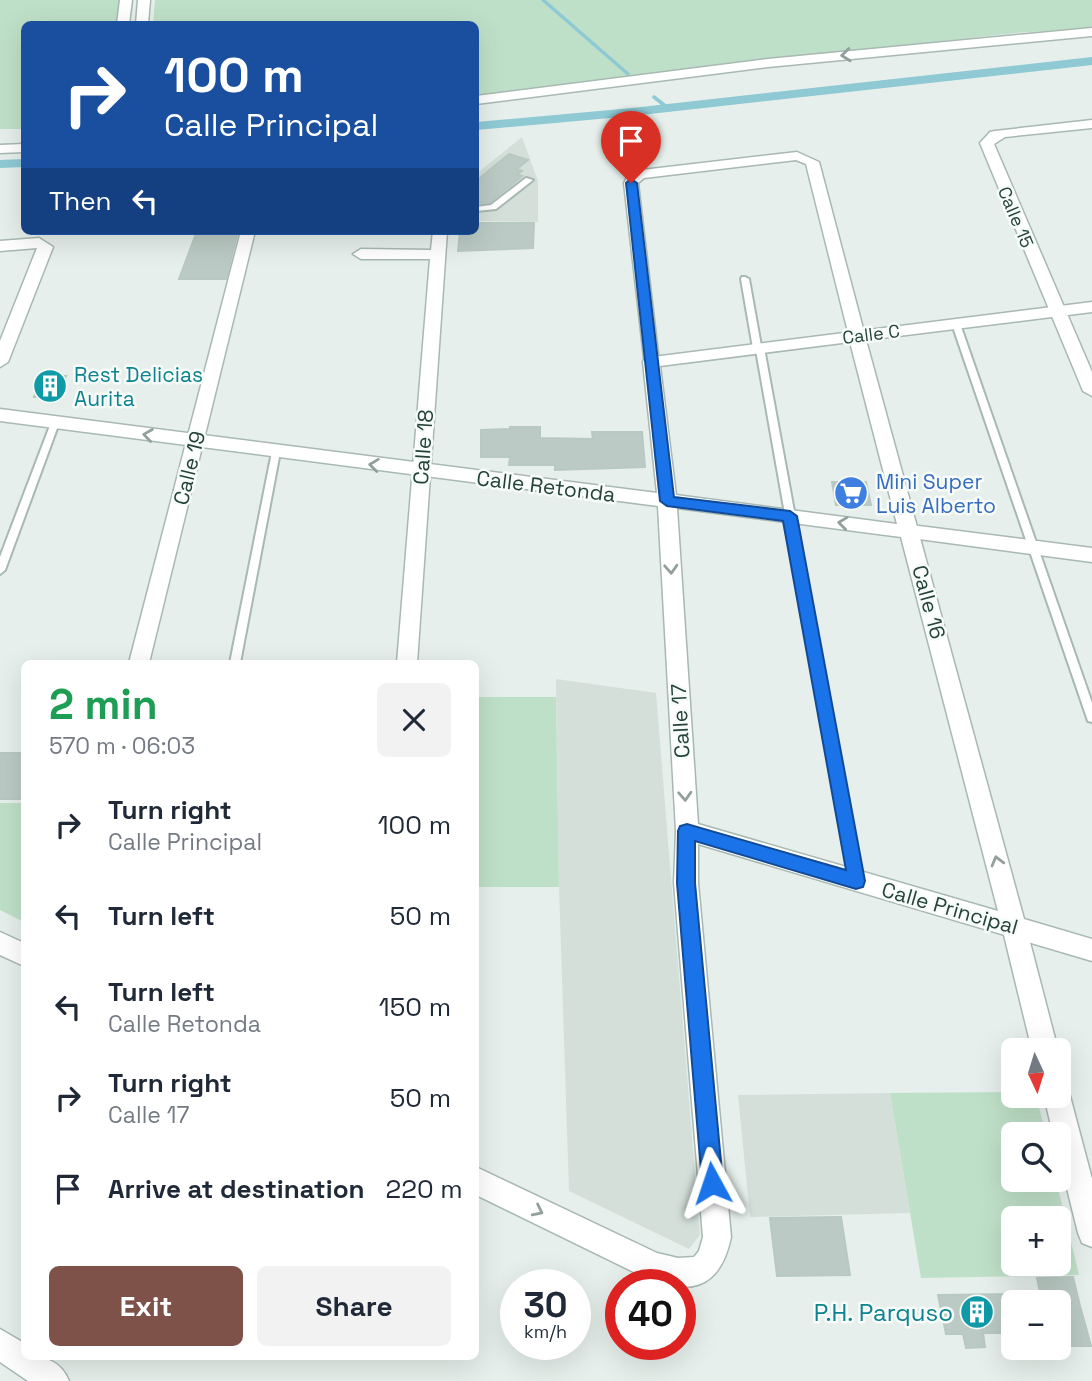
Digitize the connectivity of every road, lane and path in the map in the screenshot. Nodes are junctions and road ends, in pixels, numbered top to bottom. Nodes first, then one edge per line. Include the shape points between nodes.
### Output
1 (126, 0) edge
2 (144, 0) edge
3 (123, 21) edge
4 (142, 21) edge
5 (1092, 32) edge
6 (1092, 43) edge
7 (914, 48) junction
8 (972, 55) junction
9 (879, 64) junction
10 (693, 80) junction
11 (597, 91) junction
12 (479, 100) edge
13 (479, 111) edge
14 (1092, 124) edge
15 (21, 135) edge
16 (0, 136) edge
17 (21, 148) edge
18 (0, 149) edge
19 (634, 177) joint
20 (529, 180) dead end
21 (479, 209) edge
22 (247, 235) edge
23 (440, 235) edge
24 (0, 246) edge
25 (362, 254) dead end
26 (438, 255) junction
27 (745, 279) dead end
28 (1092, 307) edge
29 (1056, 311) junction
30 (956, 324) junction
31 (857, 336) junction
32 (758, 348) junction
33 (0, 362) edge
34 (651, 362) junction
35 (1092, 391) edge
36 (0, 415) edge
37 (55, 422) junction
38 (195, 442) junction
39 (276, 452) junction
40 (421, 471) junction
41 (667, 501) junction
42 (790, 516) junction
43 (911, 532) junction
44 (1033, 547) junction
45 (1092, 555) edge
46 (0, 570) edge
47 (140, 660) edge
48 (236, 660) edge
49 (407, 660) edge
50 (1092, 718) edge
51 (687, 831) junction
52 (856, 881) junction
53 (1014, 928) junction
54 (0, 943) edge
55 (1092, 950) edge
56 (21, 954) edge
57 (1042, 1038) edge
58 (1061, 1108) edge
59 (479, 1182) edge
60 (1087, 1196) edge
61 (1092, 1233) edge
62 (0, 1344) edge
63 (21, 1358) edge
64 (23, 1360) edge
65 (54, 1381) edge

1 - 3 street
2 - 4 street
5 - 7 street
6 - 8 street
7 - 8 street
7 - 9 street
7 -> 10 street via 768,63
8 - 9 street
9 - 10 street
10 - 11 street
11 - 12 street
11 - 13 street
14 - 29 street, Calle 15 via 1005,133 987,143
15 - 16 street
17 - 18 street
19 - 31 street, Calle 16 via 807,158 812,162
19 - 34 street, Calle 17 via 631,183
20 - 21 lane via 493,207
22 - 38 street, Calle 19
23 - 26 street, Calle 18
24 - 33 street via 31,242 43,244 45,250
25 - 26 street
26 - 40 street, Calle 18
27 - 32 lane
28 - 29 street, Calle C
29 - 30 street, Calle C
29 - 35 street, Calle 15
30 - 31 street, Calle C
30 - 44 lane
31 - 32 street, Calle C
31 - 43 street, Calle 16
32 - 34 street, Calle C
32 - 42 lane
34 - 41 street, Calle 17
36 - 37 street, Calle Retonda
38 -> 37 street, Calle Retonda
37 - 46 lane
38 - 39 street, Calle Retonda
38 - 47 street, Calle 19
40 -> 39 street, Calle Retonda
39 - 48 lane
40 - 41 street, Calle Retonda
40 - 49 street, Calle 18
41 - 42 street, Calle Retonda
41 -> 51 street, Calle 17
43 -> 42 street, Calle Retonda
42 - 52 lane
43 - 44 street, Calle Retonda
53 -> 43 street, Calle 16
44 - 45 street, Calle Retonda
44 - 50 lane
51 - 52 street, Calle Principal
59 -> 51 street, Calle 17 via 654,1267 687,1273 709,1265 717,1237 686,883
52 - 53 street, Calle Principal
53 - 55 street, Calle Principal
53 - 57 street, Calle 16
54 - 56 street
58 - 60 street
60 - 61 street
62 - 63 street
64 - 65 street

